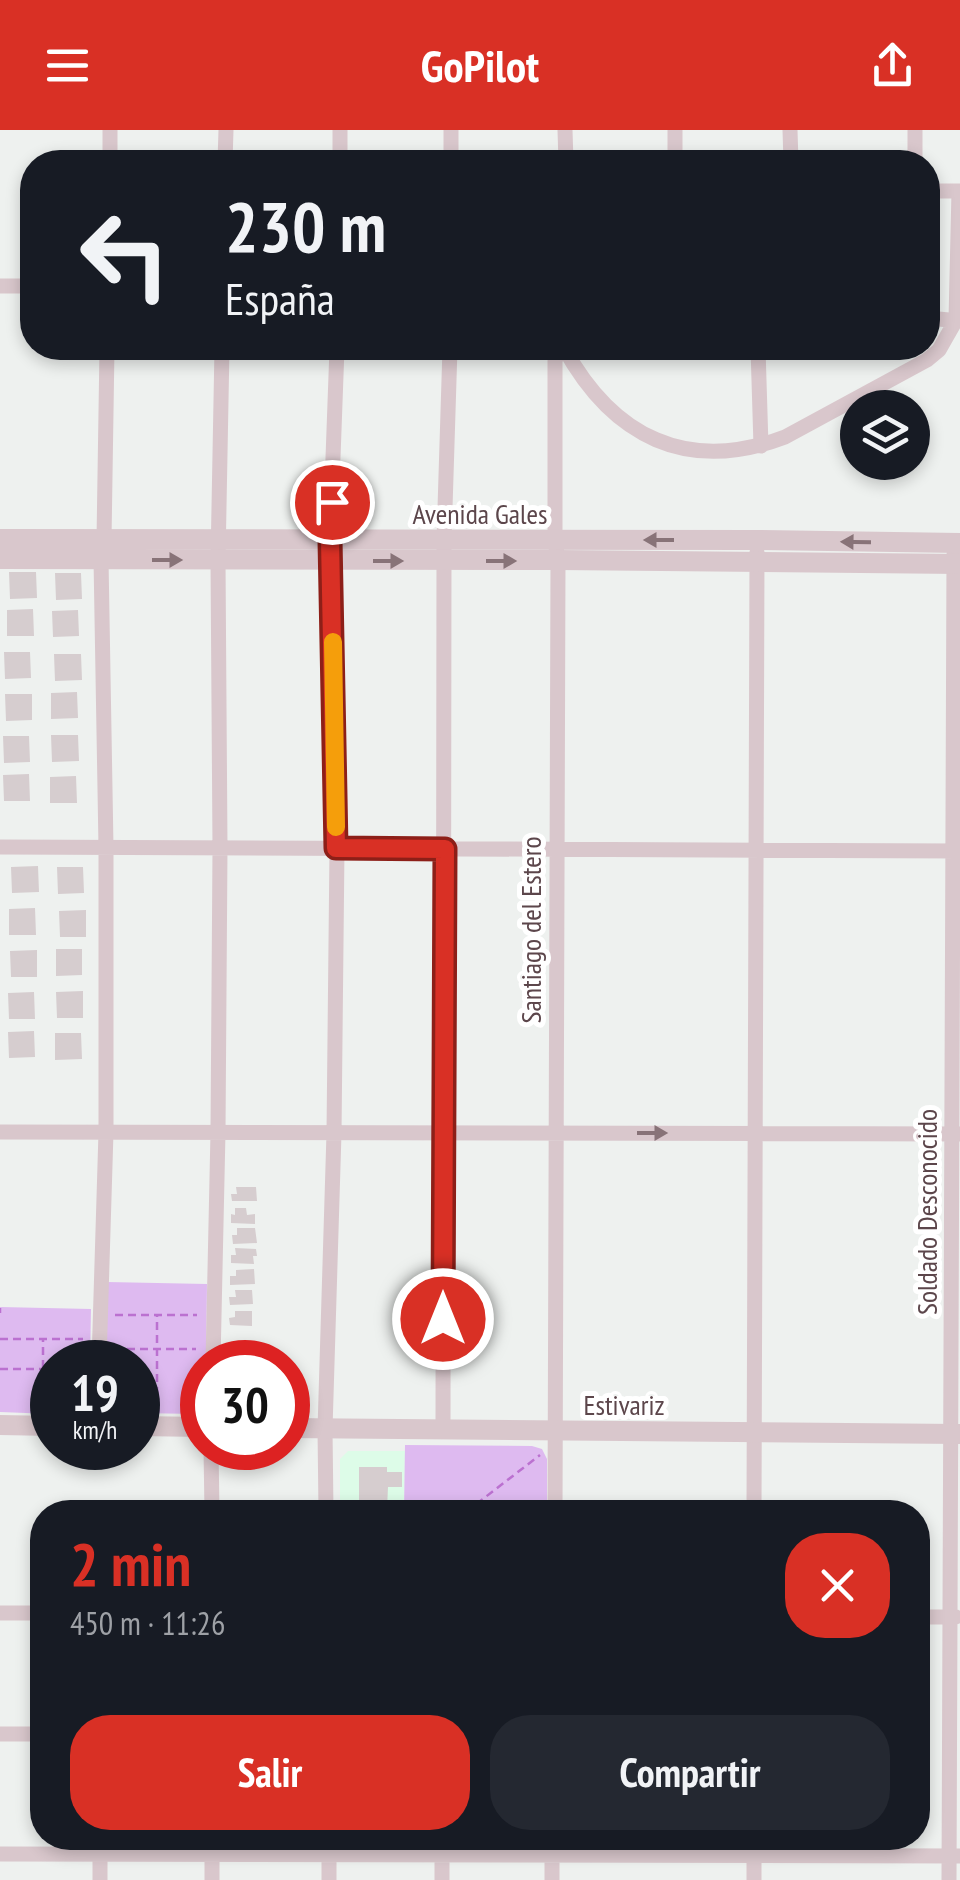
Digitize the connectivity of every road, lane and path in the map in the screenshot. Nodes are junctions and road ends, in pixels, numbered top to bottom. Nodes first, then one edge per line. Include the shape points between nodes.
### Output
1 (960, 191) edge
2 (958, 320) edge
3 (940, 347) edge
4 (106, 360) edge
5 (222, 360) edge
6 (336, 360) edge
7 (450, 360) edge
8 (556, 360) edge
9 (570, 360) edge
10 (758, 360) edge
11 (927, 360) edge
12 (761, 446) junction
13 (0, 539) edge
14 (102, 549) junction
15 (218, 550) junction
16 (331, 550) junction
17 (445, 550) junction
18 (556, 550) junction
19 (757, 551) junction
20 (957, 554) edge
21 (0, 559) edge
22 (0, 847) edge
23 (106, 848) junction
24 (220, 848) junction
25 (336, 848) junction
26 (445, 849) junction
27 (555, 849) junction
28 (755, 850) junction
29 (956, 851) edge
30 (0, 1132) edge
31 (106, 1132) junction
32 (218, 1132) junction
33 (334, 1132) junction
34 (444, 1133) junction
35 (555, 1133) junction
36 (755, 1133) junction
37 (956, 1134) edge
38 (113, 1315) dead end
39 (157, 1315) junction
40 (200, 1315) dead end
41 (0, 1339) edge
42 (43, 1339) joint
43 (86, 1339) dead end
44 (100, 1340) edge
45 (157, 1340) edge
46 (207, 1340) edge
47 (0, 1369) edge
48 (30, 1369) edge
49 (30, 1421) edge
50 (0, 1425) edge
51 (310, 1428) edge
52 (325, 1428) junction
53 (443, 1431) junction
54 (754, 1432) junction
55 (955, 1434) edge
56 (554, 1437) junction
57 (212, 1470) edge
58 (212, 1500) edge
59 (326, 1500) edge
60 (478, 1500) edge
61 (555, 1500) edge
62 (754, 1500) edge
63 (0, 1613) edge
64 (30, 1613) edge
65 (955, 1616) edge
66 (0, 1734) edge
67 (30, 1734) edge
68 (156, 1850) edge
69 (212, 1850) edge
70 (330, 1850) edge
71 (380, 1850) edge
72 (551, 1850) edge
73 (754, 1850) edge
74 (0, 1854) edge
75 (100, 1854) junction
76 (442, 1855) junction
77 (551, 1855) junction
78 (754, 1855) junction
79 (955, 1856) edge
80 (100, 1880) edge
81 (212, 1880) edge
82 (330, 1880) edge
83 (442, 1880) edge
84 (552, 1880) edge
85 (754, 1880) edge
86 (949, 1880) edge

1 - 2 street
2 - 3 street
4 - 14 street
5 - 15 street
6 - 16 street
7 - 17 street
8 - 18 street, Santiago del Estero
9 - 12 street via 597,398 645,436 704,450
10 - 12 street
11 - 12 street
13 - 14 street, Avenida Gales
14 - 15 street, Avenida Gales
14 - 21 street, Avenida Gales
14 - 23 street
15 - 16 street, Avenida Gales
15 - 24 street
16 - 17 street, Avenida Gales
16 - 25 street
17 - 18 street, Avenida Gales
17 - 26 street
18 - 19 street, Avenida Gales
18 - 27 street, Santiago del Estero
19 - 20 street, Avenida Gales
19 - 28 street
20 - 29 street, Soldado Desconocido
22 - 23 street
23 - 24 street
23 - 31 street
24 - 25 street
24 - 32 street
25 - 26 street
25 - 33 street
26 - 27 street
26 - 34 street
27 - 28 street
27 - 35 street, Santiago del Estero
28 - 29 street
28 - 36 street
29 - 37 street, Soldado Desconocido
30 - 31 street
31 - 32 street
31 - 44 street
32 - 33 street
32 - 46 street
33 - 34 street
33 - 52 street
34 - 35 street
34 - 53 street
35 -> 36 street
35 - 56 street, Santiago del Estero
36 - 37 street
36 - 54 street
37 - 55 street, Soldado Desconocido
38 - 39 path
39 - 40 path
39 - 45 path
41 - 42 path
42 - 43 path
47 - 48 path
49 - 50 street
51 - 52 street, Estivariz
52 - 53 street, Estivariz
52 - 59 street
53 - 56 street, Estivariz
54 - 55 street, Estivariz
54 - 56 street, Estivariz
54 - 62 street
55 - 65 street, Soldado Desconocido
56 - 60 path
56 - 61 street, Santiago del Estero
57 - 58 street
63 - 64 street
65 - 79 street, Soldado Desconocido
66 - 67 street
68 - 75 street
69 - 81 street
70 - 82 street
71 - 76 street
72 - 77 street
73 - 78 street
74 - 75 street
75 - 80 street
76 - 77 street
76 - 83 street
77 - 78 street
77 - 84 street
78 - 79 street
78 - 85 street
79 - 86 street, Soldado Desconocido

